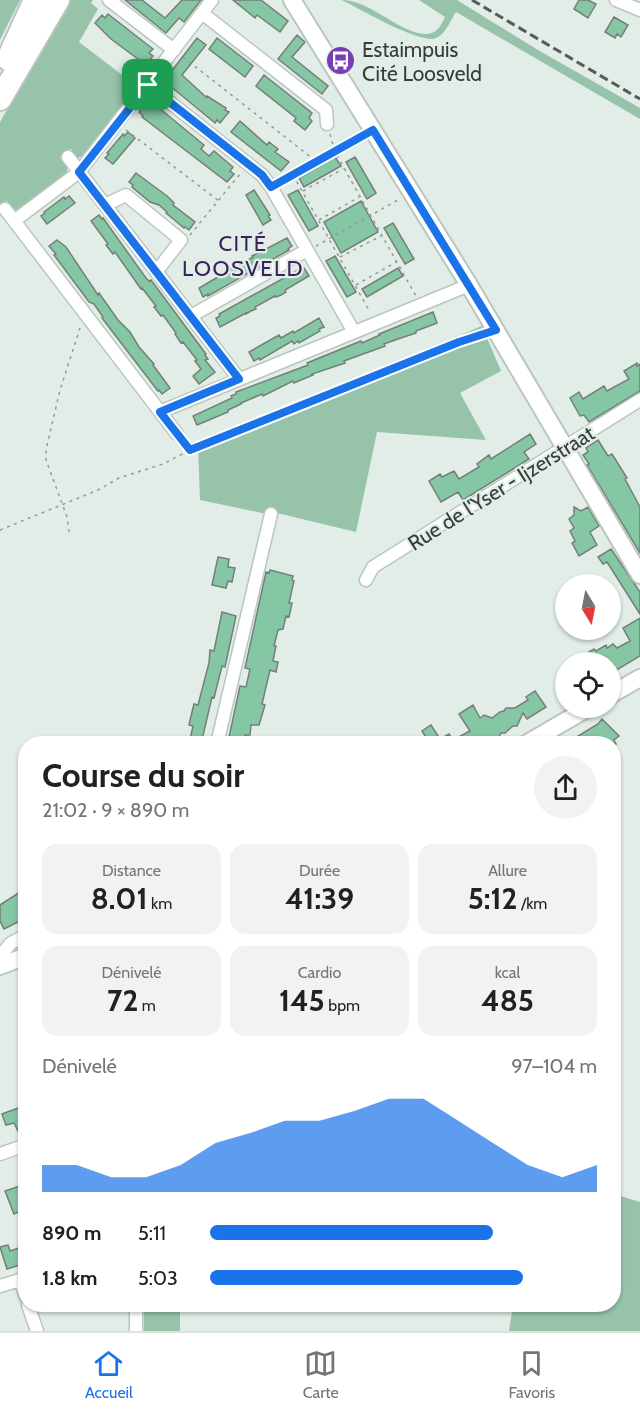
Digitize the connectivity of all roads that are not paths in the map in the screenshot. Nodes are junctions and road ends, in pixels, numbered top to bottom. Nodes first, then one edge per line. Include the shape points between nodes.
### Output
1 (36, 0) edge
2 (58, 0) edge
3 (212, 0) edge
4 (292, 0) edge
5 (616, 0) edge
6 (103, 2) edge
7 (640, 10) edge
8 (202, 13) junction
9 (174, 50) junction
10 (0, 77) edge
11 (148, 85) junction
12 (0, 99) edge
13 (327, 124) road end
14 (68, 157) dead end
15 (79, 172) junction
16 (105, 205) junction
17 (4, 209) dead end
18 (14, 221) junction
19 (307, 250) junction
20 (156, 272) junction
21 (469, 285) junction
22 (191, 316) junction
23 (354, 332) junction
24 (239, 379) junction
25 (640, 400) edge
26 (160, 412) junction
27 (177, 434) road end
28 (565, 449) junction
29 (271, 514) dead end
30 (640, 575) edge
31 (366, 580) dead end
32 (640, 678) edge
33 (621, 689) edge
34 (571, 718) edge
35 (219, 736) edge
36 (540, 736) edge
37 (18, 939) edge
38 (0, 956) edge
39 (18, 959) edge
40 (0, 966) edge
41 (18, 1148) edge
42 (0, 1154) edge
43 (18, 1281) edge
44 (0, 1286) edge
45 (30, 1312) edge
46 (136, 1312) edge
47 (37, 1331) edge
48 (136, 1331) edge

1 - 10 highway
2 - 12 highway
3 - 8 street
4 - 21 main road
5 - 7 street
6 - 9 street
8 - 9 street
8 - 13 street via 326,110
9 - 11 street
11 - 15 street
11 - 19 street via 262,175
14 - 15 street
15 - 16 street
15 - 18 street
16 - 20 street
16 - 20 street via 126,195 181,240
17 - 18 street
18 - 26 street
19 - 22 street
19 - 23 street
20 - 22 street
21 - 23 street
21 - 28 main road
22 - 24 street
23 - 24 street
24 - 26 street
25 - 28 street, Rue de l'Yser - Ijzerstraat
26 - 27 street
28 - 30 main road
28 - 31 street, Rue de l'Yser - Ijzerstraat via 373,567
29 - 35 street
32 - 33 main road
34 - 36 main road
37 - 38 street
39 - 40 main road
41 - 42 street
43 - 44 street
45 - 47 street
46 - 48 street

